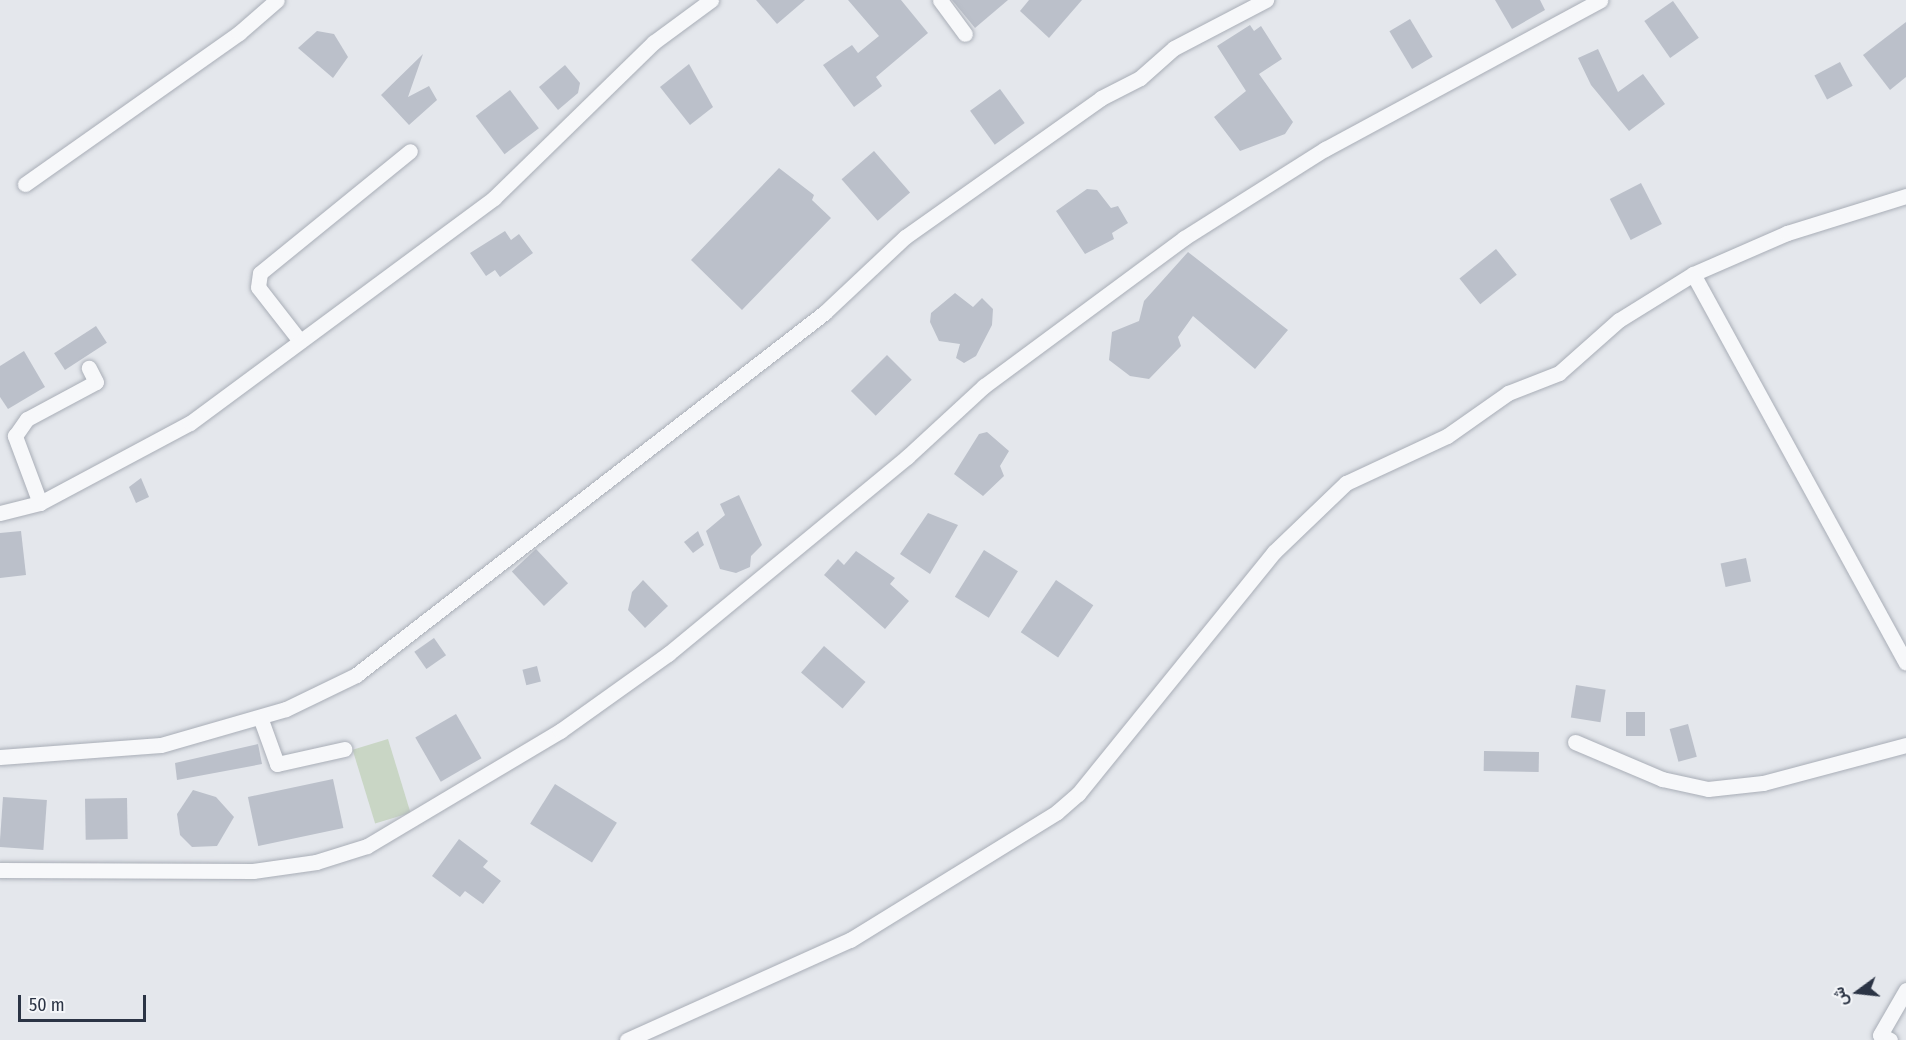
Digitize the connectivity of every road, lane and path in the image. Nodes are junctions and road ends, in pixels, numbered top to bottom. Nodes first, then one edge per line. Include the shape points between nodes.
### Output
1 (277, 0) edge
2 (711, 0) edge
3 (940, 0) edge
4 (1266, 0) edge
5 (1600, 0) edge
6 (965, 34) dead end
7 (410, 151) dead end
8 (25, 184) dead end
9 (1906, 195) edge
10 (1693, 274) junction
11 (300, 341) junction
12 (89, 369) dead end
13 (39, 503) junction
14 (0, 513) edge
15 (1906, 663) edge
16 (260, 717) junction
17 (1575, 742) dead end
18 (1906, 745) edge
19 (344, 749) dead end
20 (0, 757) edge
21 (0, 870) edge
22 (1906, 990) edge
23 (1882, 1038) edge
24 (627, 1040) edge

1 - 8 street via 239,33
2 - 11 street via 654,42 494,198
3 - 6 street
4 - 16 street via 1174,48 1140,78 1101,98 905,237 824,313 356,675 319,696
5 - 21 street via 1325,149 1184,237 984,386 908,457 668,654 560,731 367,846 316,862 253,871
7 - 11 street via 260,273 258,287
9 - 10 street via 1786,233
10 - 15 street
10 - 24 street via 1619,320 1559,373 1508,393 1448,436 1368,469 1326,499 1274,552 1078,794 1044,821 850,940
11 - 13 street via 190,423
12 - 13 street via 96,382 27,419 15,436
13 - 14 street
16 - 19 street via 277,764
16 - 20 street via 161,745
17 - 18 street via 1662,779 1708,789 1763,783
22 - 23 street

